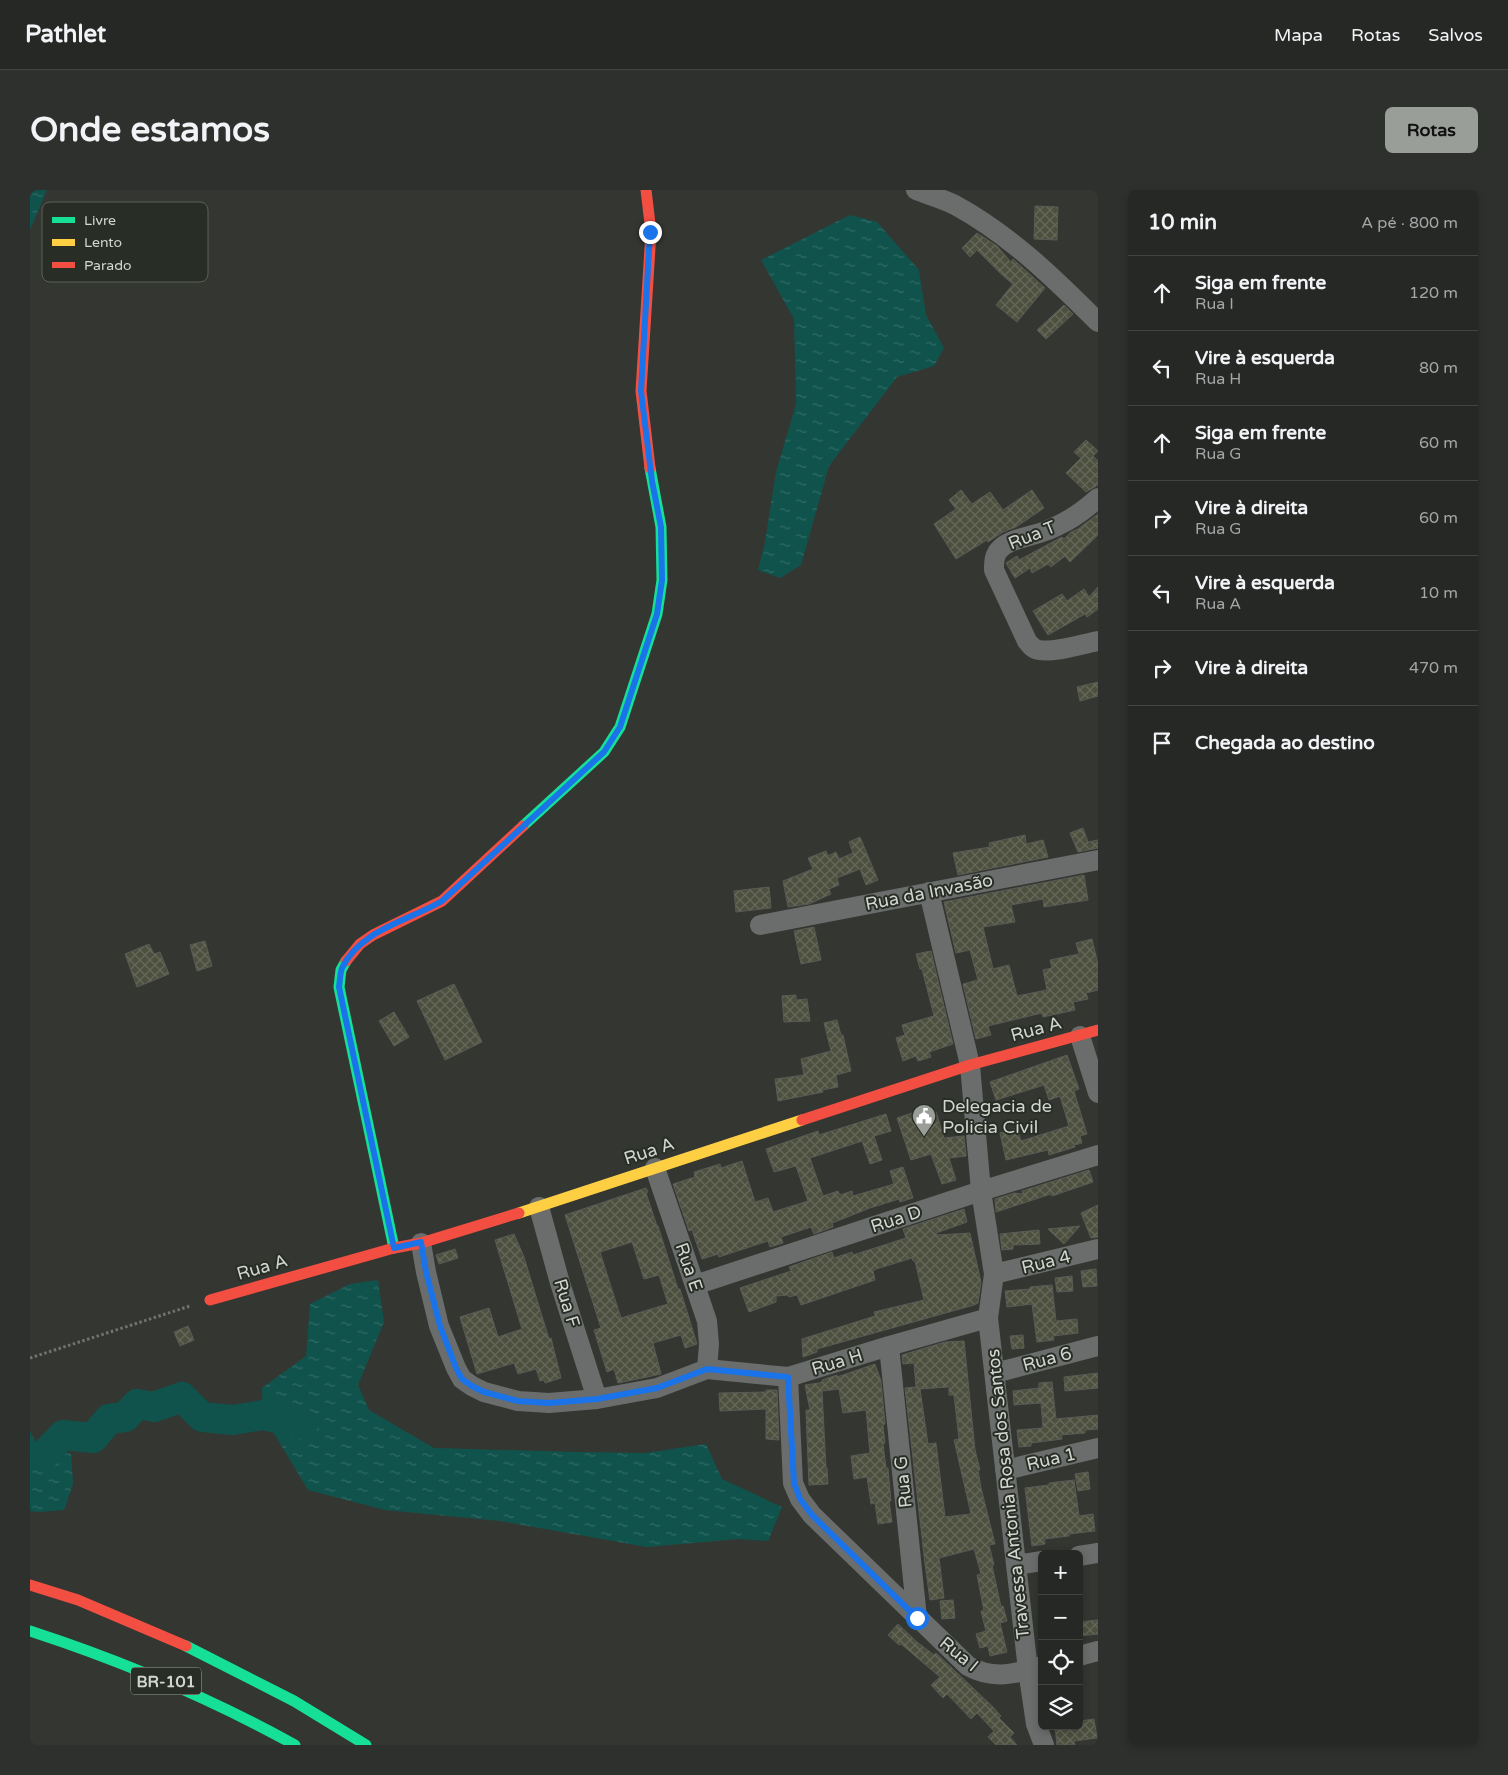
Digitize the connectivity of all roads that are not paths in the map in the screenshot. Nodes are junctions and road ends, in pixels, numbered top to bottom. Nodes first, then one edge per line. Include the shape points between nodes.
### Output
1 (646, 190) edge
2 (916, 190) edge
3 (1098, 322) edge
4 (1098, 498) edge
5 (1098, 641) edge
6 (1098, 860) edge
7 (929, 892) junction
8 (760, 924) dead end
9 (1089, 1033) edge
10 (970, 1065) junction
11 (1098, 1093) edge
12 (1098, 1155) edge
13 (655, 1168) junction
14 (981, 1191) junction
15 (539, 1207) junction
16 (421, 1242) junction
17 (394, 1248) junction
18 (1098, 1249) edge
19 (994, 1274) junction
20 (695, 1285) junction
21 (210, 1300) road end
22 (988, 1318) junction
23 (889, 1346) junction
24 (1098, 1346) edge
25 (707, 1369) junction
26 (995, 1373) junction
27 (788, 1377) junction
28 (597, 1399) junction
29 (1098, 1448) edge
30 (1005, 1470) junction
31 (1098, 1553) edge
32 (1083, 1555) edge
33 (1038, 1562) edge
34 (1016, 1566) junction
35 (30, 1585) edge
36 (917, 1618) junction
37 (30, 1631) edge
38 (1098, 1651) edge
39 (1083, 1655) edge
40 (1035, 1668) edge
41 (295, 1745) edge
42 (366, 1745) edge
43 (1044, 1745) edge

1 - 17 main road via 650,232 641,391 661,527 662,580 657,614 620,727 604,752 442,901 370,936 354,950 342,969 339,987
2 - 3 street via 954,205 981,221 1033,259
4 - 5 street, Rua T via 1076,516 1047,531 1005,544 994,558 994,570 1033,648 1050,650
6 - 7 street, Rua da Invasão
7 - 8 street, Rua da Invasão
7 - 10 street, Travessa Antonia Rosa dos Santos
9 - 10 main road, Rua A
9 - 11 street
10 - 13 main road, Rua A
10 - 14 street, Travessa Antonia Rosa dos Santos
12 - 14 street, Rua D
13 - 15 main road, Rua A
13 - 20 street, Rua E
14 - 19 street, Travessa Antonia Rosa dos Santos
14 - 20 street, Rua D
15 - 16 main road, Rua A
15 - 28 street, Rua F
16 - 17 main road, Rua A
16 - 28 street via 440,1326 462,1379 484,1392 518,1401 549,1403
17 - 21 main road, Rua A
18 - 19 street, Rua 4
19 - 22 street, Travessa Antonia Rosa dos Santos
20 - 25 street, Rua E via 707,1321
22 - 23 street, Rua H
22 - 26 street, Travessa Antonia Rosa dos Santos
23 - 27 street, Rua H
23 - 36 street, Rua G
24 - 26 street, Rua 6
25 - 27 street, Rua H
25 - 28 street, Rua H via 657,1388
26 - 30 street, Travessa Antonia Rosa dos Santos
27 - 36 street, Rua I via 794,1483 800,1499 812,1515
29 - 30 street, Rua 1
30 - 34 street, Travessa Antonia Rosa dos Santos
31 - 32 street
33 - 34 street
34 - 40 street, Travessa Antonia Rosa dos Santos
35 - 42 main road, BR-101 via 78,1600 178,1642 294,1701
36 - 40 street, Rua I via 968,1666 978,1671 997,1675
37 - 41 main road, BR-101 via 154,1676 264,1727
38 - 39 street
40 - 43 street, Travessa Antonia Rosa dos Santos via 1036,1724

